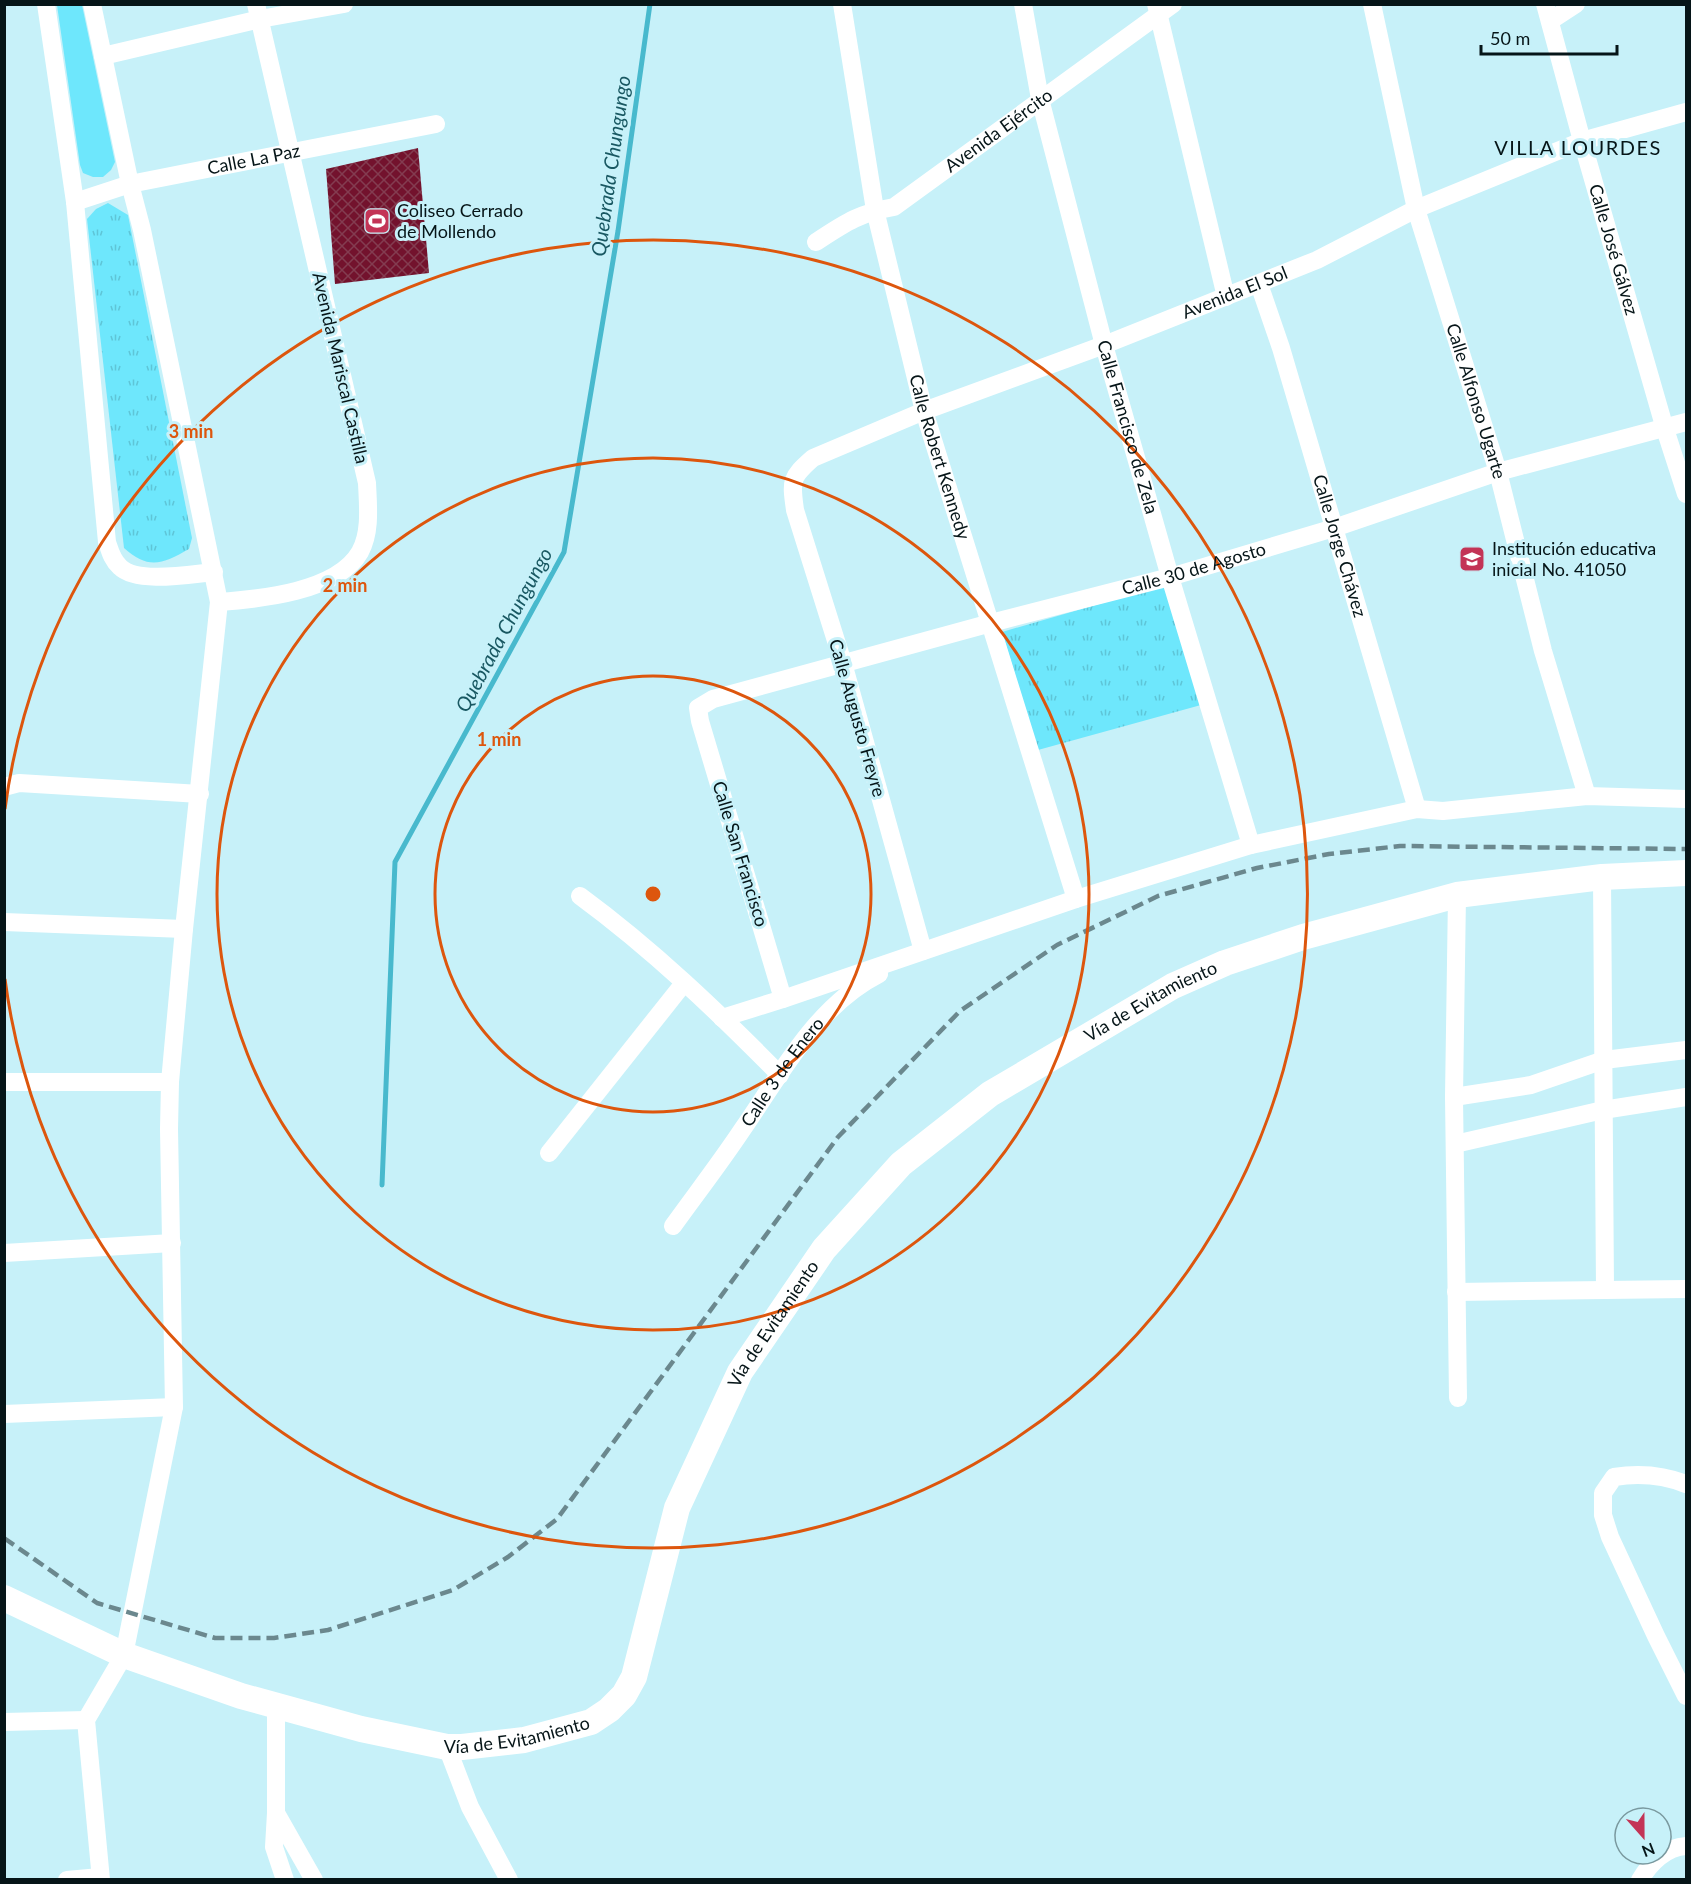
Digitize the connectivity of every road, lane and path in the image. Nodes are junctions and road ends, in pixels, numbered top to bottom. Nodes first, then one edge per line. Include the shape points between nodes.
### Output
1 (46, 4) edge
2 (92, 4) edge
3 (344, 4) edge
4 (842, 4) edge
5 (1023, 4) edge
6 (1372, 4) edge
7 (1576, 4) edge
8 (1163, 8) edge
9 (258, 12) edge
10 (1548, 13) edge
11 (103, 56) junction
12 (1040, 99) junction
13 (1686, 112) edge
14 (436, 124) dead end
15 (1582, 141) junction
16 (291, 153) junction
17 (130, 184) junction
18 (75, 202) junction
19 (1416, 209) junction
20 (875, 210) junction
21 (816, 242) dead end
22 (1259, 284) junction
23 (1226, 297) junction
24 (1104, 345) junction
25 (924, 411) junction
26 (1686, 422) edge
27 (1665, 429) junction
28 (1498, 472) junction
29 (792, 485) joint
30 (1686, 494) edge
31 (1334, 528) junction
32 (214, 572) junction
33 (1170, 577) junction
34 (219, 602) junction
35 (991, 623) junction
36 (843, 663) junction
37 (699, 708) joint
38 (4, 787) edge
39 (200, 794) junction
40 (1587, 796) junction
41 (1686, 799) edge
42 (1417, 809) junction
43 (1251, 845) junction
44 (1686, 873) edge
45 (1602, 877) junction
46 (1457, 895) junction
47 (580, 896) dead end
48 (1076, 899) junction
49 (4, 922) edge
50 (184, 929) junction
51 (923, 951) junction
52 (684, 983) junction
53 (783, 999) junction
54 (722, 1018) junction
55 (1686, 1050) edge
56 (1604, 1060) junction
57 (780, 1075) junction
58 (4, 1082) edge
59 (170, 1082) junction
60 (1454, 1097) junction
61 (1686, 1097) edge
62 (1603, 1110) junction
63 (1455, 1144) junction
64 (549, 1153) dead end
65 (673, 1226) dead end
66 (172, 1243) junction
67 (4, 1253) edge
68 (1686, 1288) edge
69 (1605, 1290) junction
70 (1456, 1292) junction
71 (1458, 1398) dead end
72 (174, 1407) junction
73 (4, 1414) edge
74 (1686, 1484) edge
75 (4, 1598) edge
76 (126, 1644) junction
77 (1686, 1696) edge
78 (276, 1705) junction
79 (86, 1720) junction
80 (4, 1722) edge
81 (447, 1747) junction
82 (276, 1813) junction
83 (1686, 1846) edge
84 (100, 1878) edge
85 (506, 1878) edge
86 (67, 1880) edge
87 (285, 1880) edge
88 (314, 1880) edge
89 (1640, 1880) edge

1 - 18 street
2 - 11 street
3 - 9 street
4 - 20 street, Calle Robert Kennedy
5 - 12 street, Calle Francisco de Zela
6 - 19 street, Calle Alfonso Ugarte
7 - 10 street
8 - 12 street, Avenida Ejército
8 - 23 street
9 - 11 street
9 - 16 street, Avenida Mariscal Castilla
10 - 15 street, Calle José Gálvez
11 - 17 street
12 - 20 street, Avenida Ejército via 894,207
12 - 24 street, Calle Francisco de Zela
13 - 15 street, Avenida El Sol
14 - 16 street, Calle La Paz
15 - 19 street, Avenida El Sol
15 - 27 street, Calle José Gálvez
16 - 17 street, Calle La Paz
16 - 34 street, Avenida Mariscal Castilla via 367,483 368,526 360,552 342,572 309,587 258,600
17 - 18 street, Calle La Paz
17 - 32 street
18 - 32 street via 107,542 112,558 122,569 134,574
19 - 22 street, Avenida El Sol via 1317,260
19 - 28 street, Calle Alfonso Ugarte
20 - 21 street, Avenida Ejército via 853,218
20 - 25 street, Calle Robert Kennedy
22 - 23 street, Avenida El Sol
22 - 31 street, Calle Jorge Chávez
23 - 24 street, Avenida El Sol
24 - 25 street, Avenida El Sol
24 - 33 street, Calle Francisco de Zela
25 - 29 street, Avenida El Sol via 813,458 798,471
25 - 35 street, Calle Robert Kennedy
26 - 27 street, Calle 30 de Agosto
27 - 28 street, Calle 30 de Agosto
27 - 30 street, Calle José Gálvez
28 - 31 street, Calle 30 de Agosto
28 - 40 street, Calle Alfonso Ugarte via 1543,651
29 - 36 street, Calle Augusto Freyre via 795,510
31 - 33 street, Calle 30 de Agosto
31 - 42 street, Calle Jorge Chávez
32 - 34 street
33 - 35 street, Calle 30 de Agosto
33 - 43 street, Calle Francisco de Zela
34 - 39 street
35 - 36 street, Calle 30 de Agosto
35 - 48 street, Calle Robert Kennedy
36 - 37 street, Calle 30 de Agosto via 713,699
36 - 51 street, Calle Augusto Freyre
37 - 53 street, Calle San Francisco
38 - 39 street via 19,783
39 - 50 street
40 - 41 street
40 - 42 street via 1443,811
42 - 43 street
43 - 48 street
44 - 45 main road, Vía de Evitamiento
45 - 46 main road, Vía de Evitamiento
45 - 56 street
46 - 60 street
46 - 81 main road, Vía de Evitamiento via 1303,937 1225,963 1173,986 990,1094 901,1164 824,1249 740,1372 677,1508 634,1677 624,1695 591,1722 524,1740
47 - 52 street via 622,927
48 - 51 street
49 - 50 street
50 - 59 street
51 - 53 street
51 - 57 street, Calle 3 de Enero via 851,992 806,1037
52 - 54 street
52 - 64 street
53 - 54 street
54 - 57 street
55 - 56 street
56 - 60 street via 1531,1085
56 - 62 street
57 - 65 street, Calle 3 de Enero
58 - 59 street
59 - 66 street
60 - 63 street
61 - 62 street
62 - 63 street
62 - 69 street
63 - 70 street
66 - 67 street
66 - 72 street
68 - 69 street
69 - 70 street
70 - 71 street
72 - 73 street
72 - 76 street
74 - 77 street via 1668,1477 1629,1474 1614,1477 1603,1493 1603,1515 1610,1537
75 - 76 main road, Vía de Evitamiento
76 - 78 main road, Vía de Evitamiento via 242,1696
76 - 79 street
78 - 81 main road, Vía de Evitamiento via 361,1729
78 - 82 street
79 - 80 street
79 - 84 street
81 - 85 street via 470,1807
82 - 87 street via 274,1847
82 - 88 street
83 - 89 street via 1661,1855
84 - 86 street

